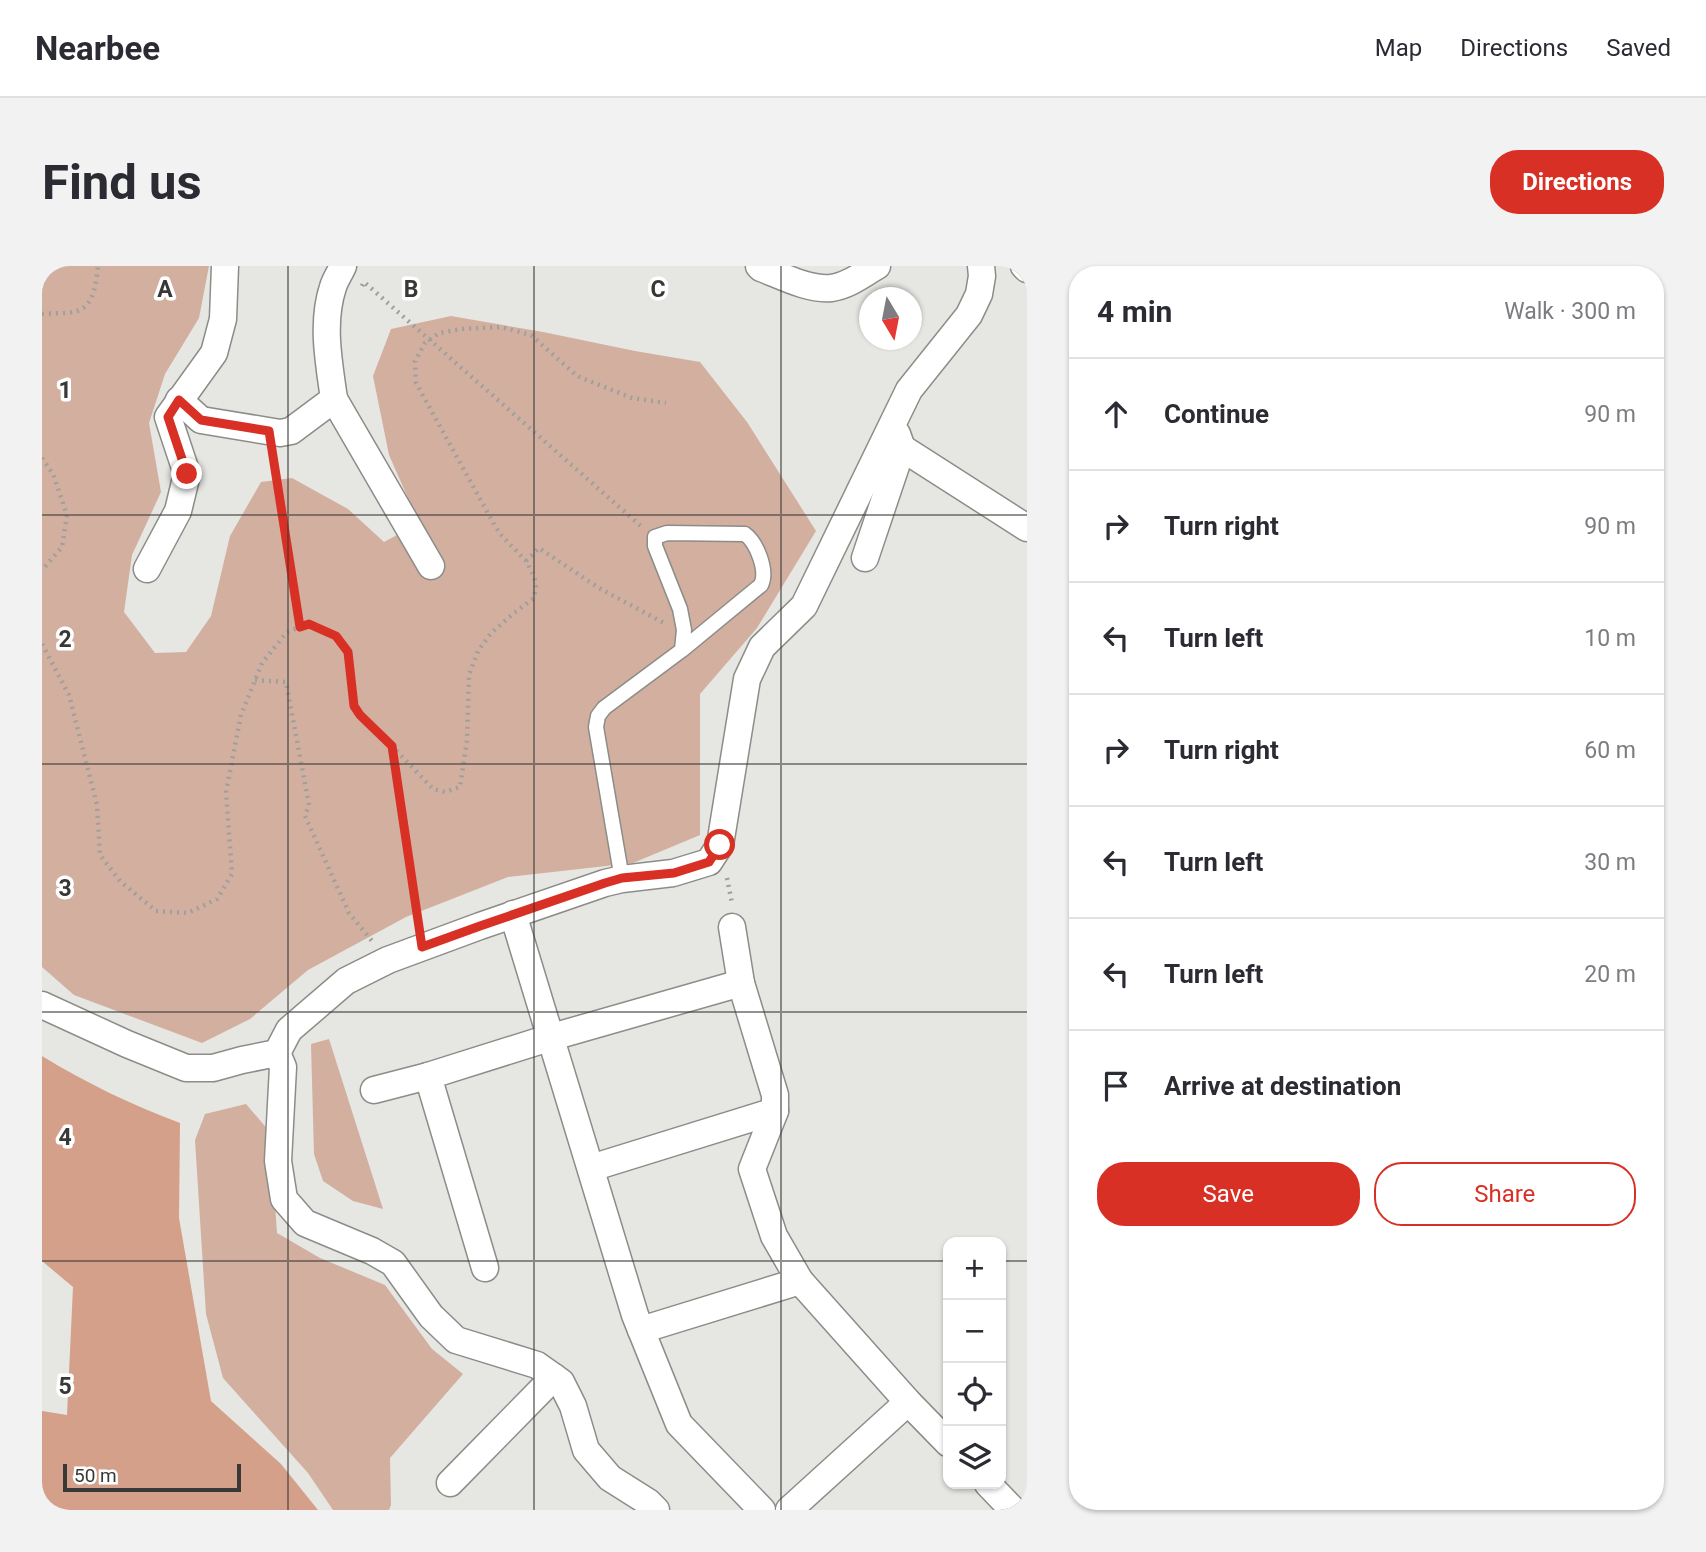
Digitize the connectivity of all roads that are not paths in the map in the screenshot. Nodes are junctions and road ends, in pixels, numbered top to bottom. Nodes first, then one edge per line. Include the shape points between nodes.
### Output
1 (225, 266) edge
2 (343, 266) edge
3 (759, 266) edge
4 (877, 266) edge
5 (981, 266) edge
6 (334, 399) junction
7 (179, 400) junction
8 (893, 422) junction
9 (901, 448) junction
10 (1027, 528) edge
11 (865, 558) dead end
12 (431, 566) dead end
13 (147, 569) dead end
14 (682, 650) junction
15 (622, 878) junction
16 (513, 914) junction
17 (732, 927) road end
18 (741, 983) junction
19 (42, 1005) edge
20 (552, 1037) junction
21 (277, 1054) junction
22 (428, 1076) junction
23 (374, 1090) dead end
24 (775, 1111) junction
25 (591, 1168) junction
26 (485, 1268) dead end
27 (800, 1282) junction
28 (641, 1330) junction
29 (554, 1377) junction
30 (908, 1402) junction
31 (943, 1438) edge
32 (450, 1483) dead end
33 (993, 1489) edge
34 (648, 1508) edge
35 (762, 1510) edge
36 (789, 1510) edge
37 (1013, 1510) edge

1 - 7 street via 223,319 214,354
2 - 6 street via 328,313 327,351
3 - 4 street via 815,287 833,288
5 - 8 street via 979,294 969,315 909,390
6 - 7 street via 291,432 280,433 201,420
6 - 12 street
7 - 13 street via 168,417 187,474 178,511
8 - 9 street
8 - 15 street via 804,606 762,647 747,679 720,845 709,862 674,873
9 - 10 street
9 - 11 street
14 - 14 lane via 761,585 763,568 745,534 667,533 655,537 680,609
14 - 15 lane via 598,716
15 - 16 street
16 - 20 street
16 - 21 street via 388,960 346,981 289,1030
17 - 18 street
18 - 20 street
18 - 24 street via 775,1095
19 - 21 street via 186,1068 213,1068
20 - 22 street
20 - 25 street
21 - 29 street via 284,1067 278,1160 284,1199 305,1223 393,1263 431,1316 456,1340 537,1366
22 - 23 street
22 - 26 street
24 - 25 street
24 - 27 street via 752,1169 774,1236
25 - 28 street
27 - 28 street
27 - 30 street
28 - 35 street via 679,1424
29 - 32 street
29 - 34 street via 573,1406 586,1450 610,1478
30 - 31 street
30 - 36 street
33 - 37 street

